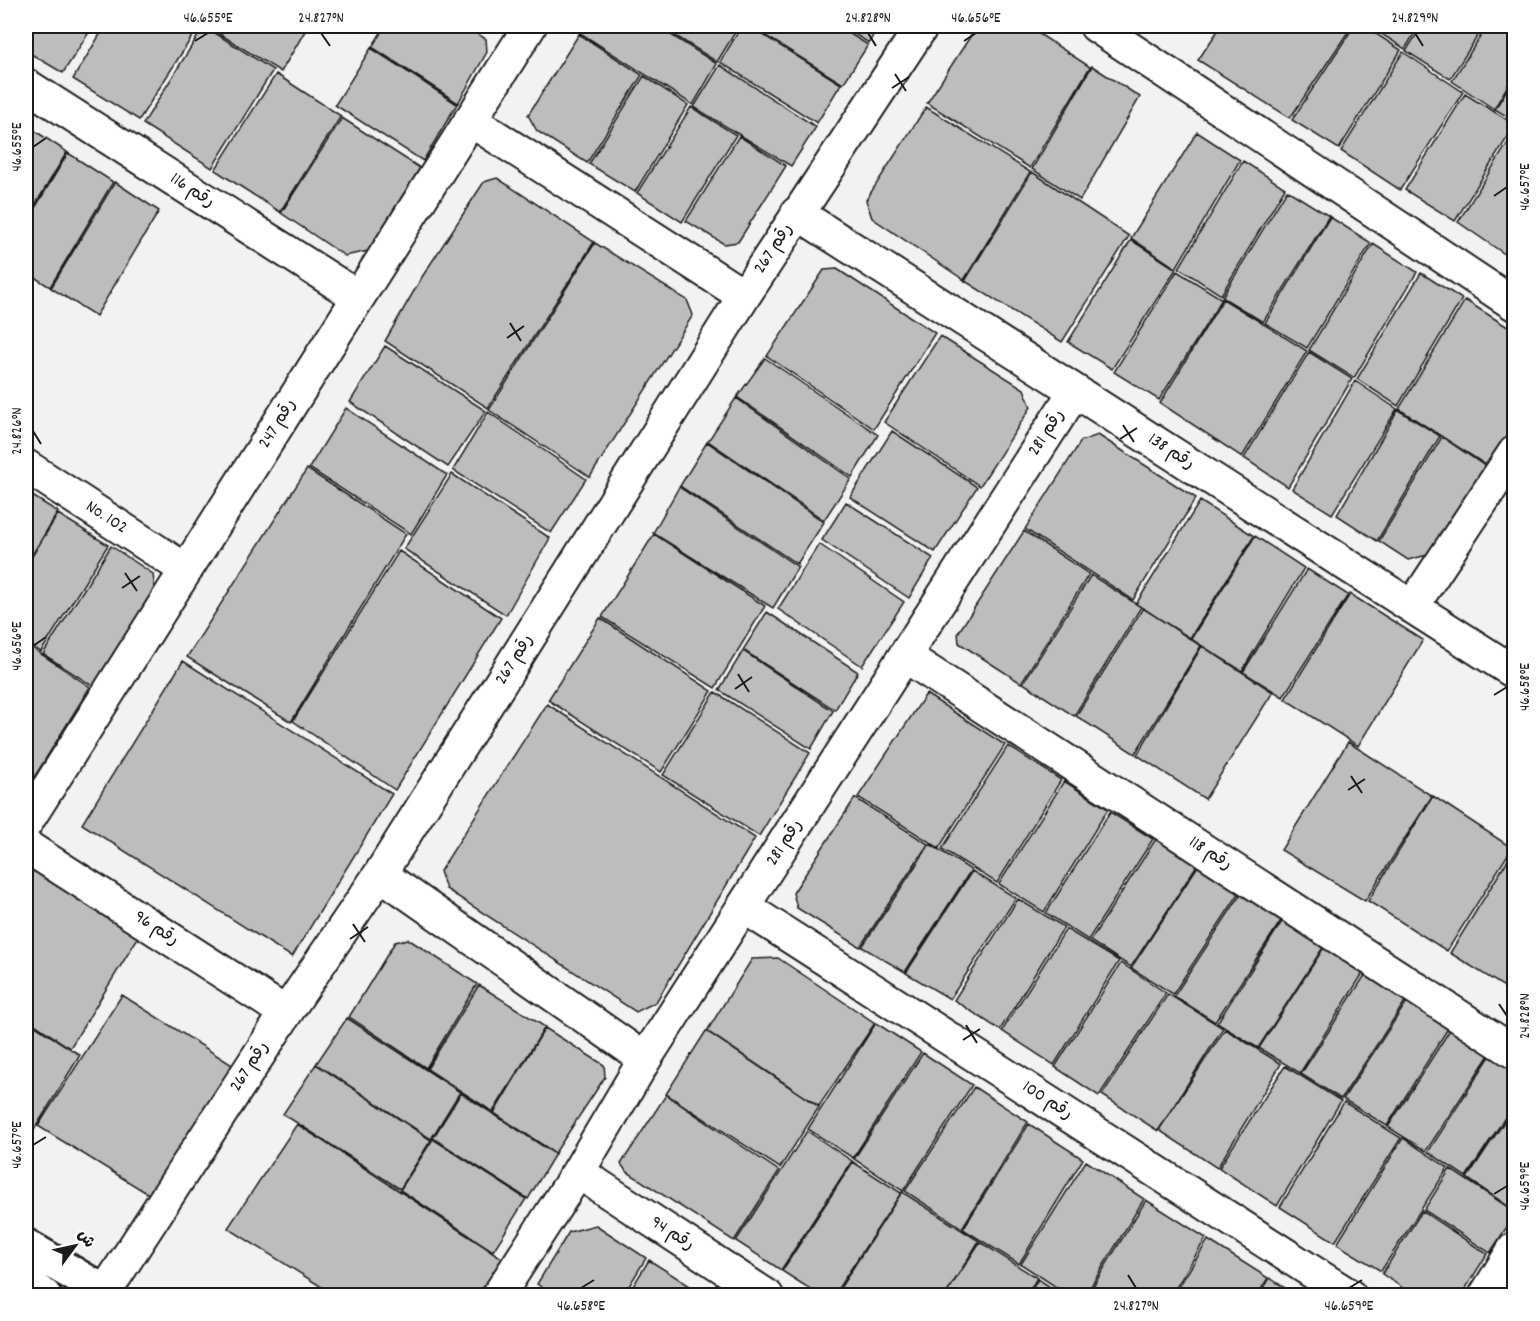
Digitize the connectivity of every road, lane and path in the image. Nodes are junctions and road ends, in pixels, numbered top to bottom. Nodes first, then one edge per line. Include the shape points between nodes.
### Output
1 (922, 26) edge
2 (1096, 26) edge
3 (516, 30) edge
4 (26, 85) edge
5 (470, 120) junction
6 (797, 213) junction
7 (744, 296) junction
8 (358, 297) junction
9 (1515, 304) edge
10 (1075, 391) junction
11 (1515, 453) edge
12 (26, 466) edge
13 (186, 570) junction
14 (1412, 607) junction
15 (905, 656) junction
16 (1515, 672) edge
17 (26, 823) edge
18 (26, 846) edge
19 (380, 874) junction
20 (744, 907) junction
21 (285, 1013) junction
22 (1515, 1052) edge
23 (645, 1059) junction
24 (578, 1172) junction
25 (26, 1246) edge
26 (1515, 1250) edge
27 (26, 1283) edge
28 (508, 1292) edge
29 (108, 1294) edge
30 (44, 1296) edge
31 (767, 1296) edge
32 (1350, 1296) edge
33 (1485, 1296) edge

1 - 6 street, رقم 267
2 - 9 street
3 - 5 street, رقم 247
4 - 8 street, رقم 116
5 - 7 street
5 - 8 street, رقم 247
6 - 7 street, رقم 267
6 - 10 street, رقم 138
7 - 19 street, رقم 267
8 - 13 street, رقم 247
10 - 14 street, رقم 138
10 - 15 street, رقم 281
11 - 14 street
12 - 13 street, No. 102
13 - 17 street, رقم 247
14 - 16 street, رقم 138
15 - 20 street, رقم 281
15 - 22 street, رقم 118
18 - 21 street, رقم 96
19 - 21 street, رقم 267
19 - 23 street
20 - 23 street, رقم 281
20 - 32 street, رقم 100
21 - 29 street, رقم 267
23 - 24 street, رقم 281
24 - 28 street, رقم 281
24 - 31 street, رقم 94
25 - 29 main road
26 - 33 street
27 - 30 main road

